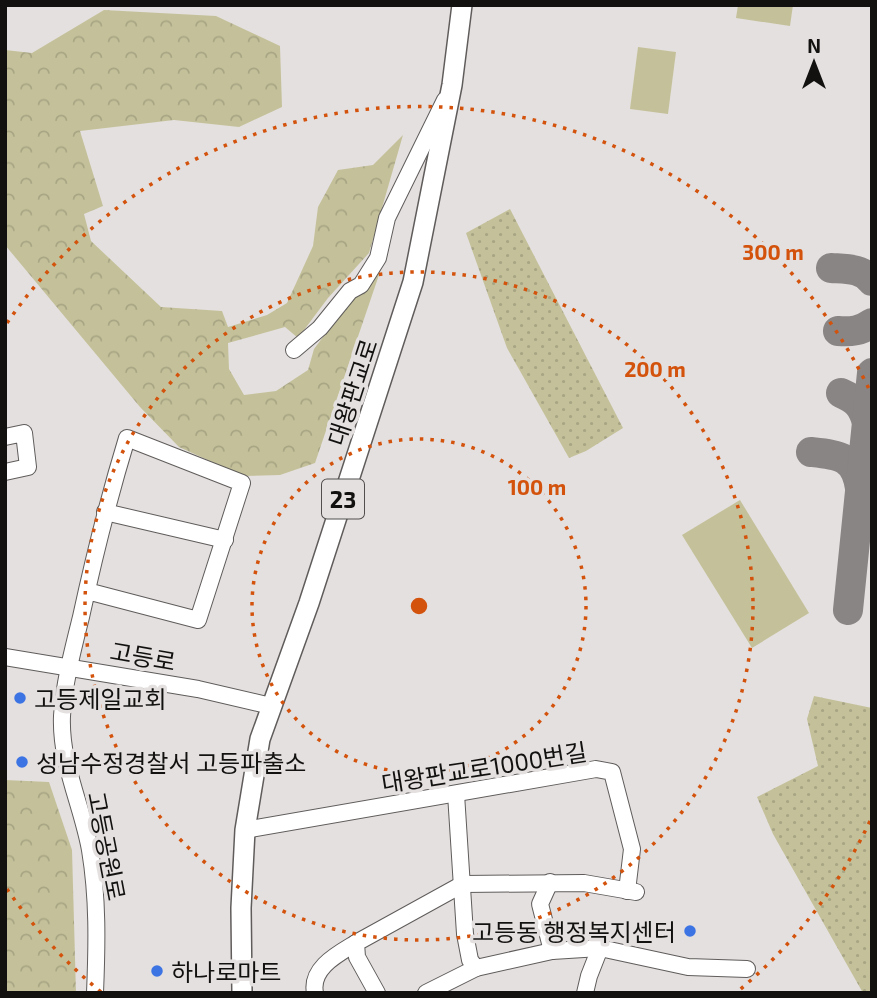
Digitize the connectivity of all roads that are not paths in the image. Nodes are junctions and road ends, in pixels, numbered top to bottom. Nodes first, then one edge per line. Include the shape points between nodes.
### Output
1 (462, 5) edge
2 (452, 85) junction
3 (295, 350) dead end
4 (5, 437) edge
5 (5, 472) edge
6 (105, 512) junction
7 (225, 540) junction
8 (87, 591) junction
9 (5, 657) edge
10 (69, 667) junction
11 (271, 706) junction
12 (456, 794) junction
13 (244, 830) junction
14 (550, 882) junction
15 (463, 884) junction
16 (356, 943) junction
17 (600, 948) junction
18 (552, 951) junction
19 (476, 968) junction
20 (747, 969) dead end
21 (96, 993) edge
22 (242, 993) edge
23 (315, 993) edge
24 (377, 993) edge
25 (426, 993) edge
26 (585, 993) edge

1 - 2 main road, 대왕판교로 / 23
2 - 3 street via 387,218 379,258 361,285
2 - 11 main road, 대왕판교로 / 23 via 414,282
4 - 5 street via 24,433 28,467
6 - 7 street
6 - 7 street, 고등공원로 via 127,438 242,482
6 - 8 street, 고등공원로
7 - 8 street via 198,620
8 - 10 street, 고등공원로
9 - 10 street, 고등로
10 - 11 street, 고등로
10 - 21 street, 고등공원로 via 62,717 64,758 90,849 97,909
11 - 13 main road, 대왕판교로 / 23 via 260,739
12 - 13 street, 대왕판교로1000번길
12 - 14 street, 대왕판교로1000번길 via 596,769 612,772 632,849 633,892
12 - 15 street
13 - 22 main road, 대왕판교로 / 23
14 - 15 street
14 - 18 street via 540,904
15 - 16 street
15 - 19 street via 465,934
16 - 23 street via 320,968
16 - 24 street via 357,957
17 - 18 street
17 - 20 street via 688,967
17 - 26 street
18 - 19 street
19 - 25 street

